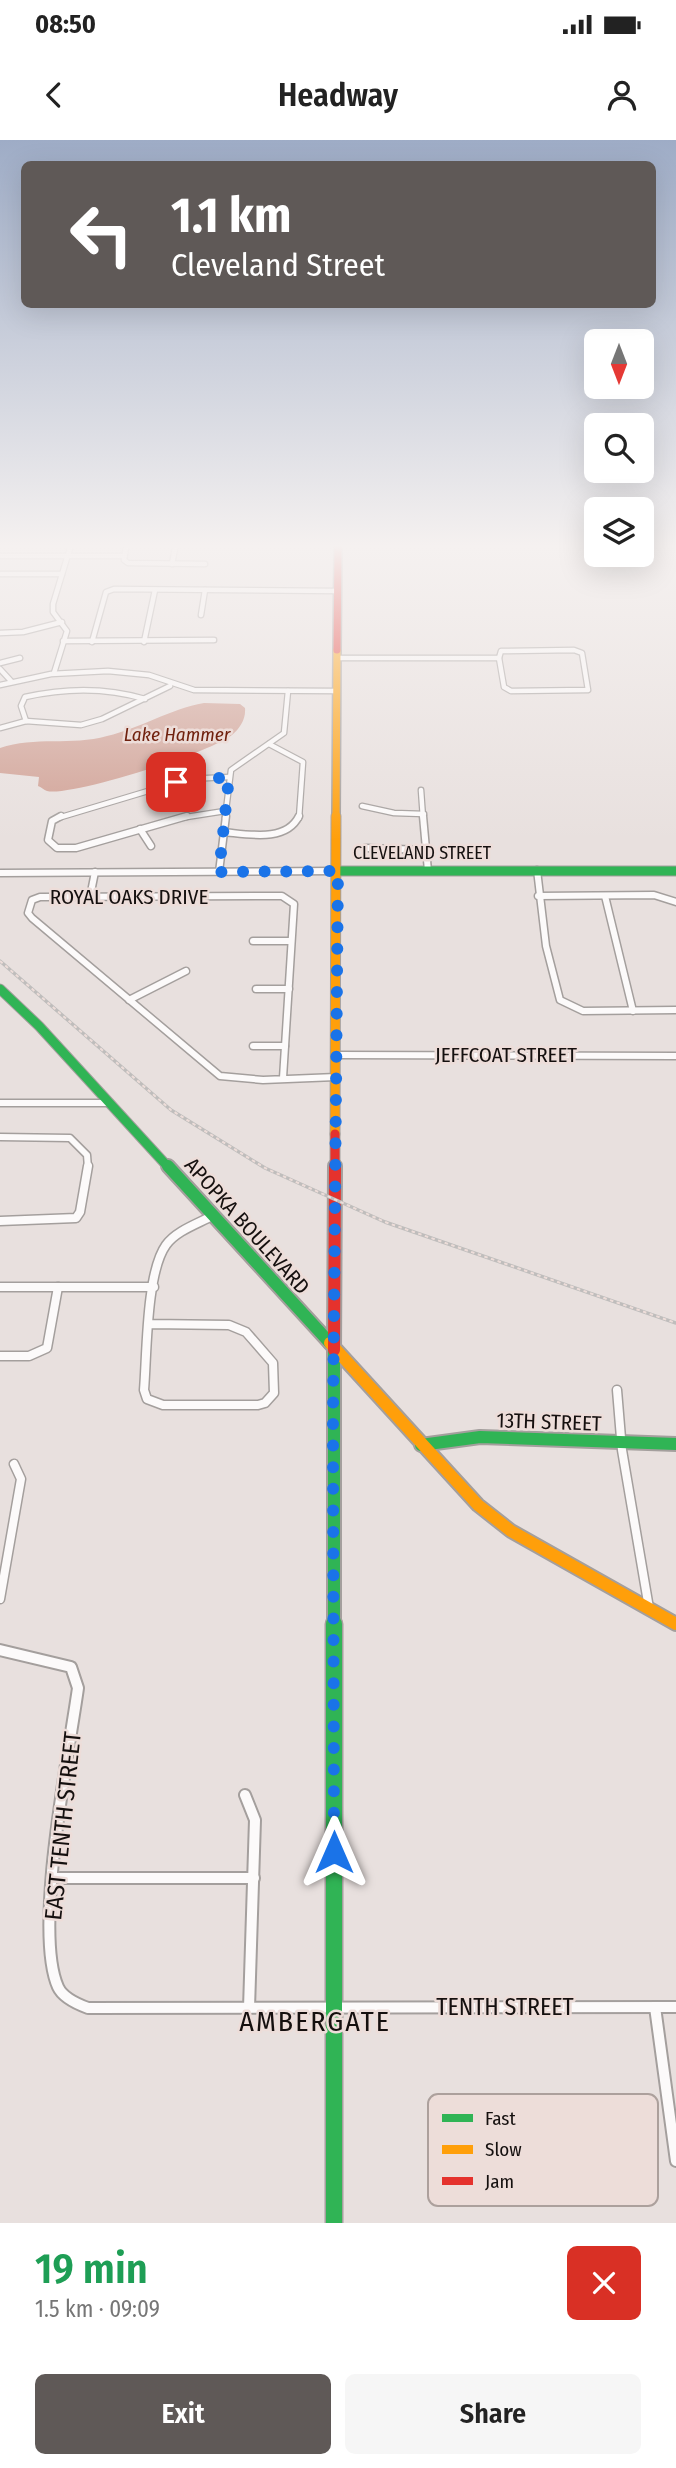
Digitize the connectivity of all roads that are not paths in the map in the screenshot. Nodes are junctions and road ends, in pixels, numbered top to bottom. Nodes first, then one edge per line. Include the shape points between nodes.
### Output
1 (62, 645) edge
2 (338, 645) edge
3 (20, 658) dead end
4 (338, 658) junction
5 (499, 658) junction
6 (0, 663) edge
7 (0, 668) edge
8 (54, 673) junction
9 (11, 681) junction
10 (0, 685) edge
11 (170, 686) junction
12 (288, 691) junction
13 (337, 691) junction
14 (145, 699) junction
15 (26, 721) junction
16 (0, 728) edge
17 (270, 744) junction
18 (229, 777) junction
19 (421, 790) dead end
20 (362, 806) dead end
21 (225, 811) junction
22 (424, 814) junction
23 (140, 830) junction
24 (223, 832) junction
25 (151, 846) dead end
26 (365, 848) dead end
27 (426, 850) junction
28 (537, 870) junction
29 (338, 871) junction
30 (428, 871) junction
31 (676, 871) edge
32 (94, 872) junction
33 (219, 872) junction
34 (0, 873) edge
35 (538, 896) junction
36 (605, 896) junction
37 (90, 897) junction
38 (676, 902) edge
39 (253, 941) dead end
40 (291, 941) junction
41 (186, 971) dead end
42 (0, 989) edge
43 (256, 989) dead end
44 (289, 989) junction
45 (130, 1000) junction
46 (633, 1010) junction
47 (676, 1010) edge
48 (253, 1045) dead end
49 (285, 1045) junction
50 (336, 1055) junction
51 (676, 1056) edge
52 (336, 1077) junction
53 (282, 1078) junction
54 (0, 1103) edge
55 (110, 1103) junction
56 (0, 1137) edge
57 (212, 1216) junction
58 (0, 1221) edge
59 (0, 1287) edge
60 (58, 1287) junction
61 (154, 1287) junction
62 (150, 1324) junction
63 (334, 1350) junction
64 (0, 1356) edge
65 (617, 1390) dead end
66 (622, 1444) junction
67 (676, 1444) edge
68 (421, 1445) junction
69 (14, 1464) dead end
70 (4, 1547) edge
71 (0, 1599) edge
72 (649, 1609) junction
73 (676, 1624) edge
74 (0, 1650) edge
75 (245, 1795) dead end
76 (53, 1878) junction
77 (254, 1878) junction
78 (655, 2007) junction
79 (676, 2007) edge
80 (249, 2008) junction
81 (334, 2008) junction
82 (676, 2161) edge
83 (334, 2223) edge

1 - 8 street
2 - 4 street
3 - 6 street
4 - 5 street
4 - 13 street
5 - 5 street via 506,690 590,688 580,651 505,650
7 - 9 street
8 - 9 street
8 - 11 street via 138,673
9 - 10 street
11 - 12 street
11 - 14 street
12 - 13 street
12 - 17 street via 284,733
13 - 29 street
14 - 15 street via 81,725
14 - 15 street via 127,692 46,691 25,697 21,706
15 - 16 street
17 - 18 street via 235,765
17 - 24 street via 303,762 299,818 278,833
18 - 21 street
18 - 23 street via 176,782 65,813 52,821 48,840 57,848 76,848
19 - 22 street
20 - 22 street
21 - 23 street via 195,814
21 - 24 street
22 - 27 street
23 - 25 street
24 - 33 street
26 - 27 street
27 - 30 street
28 - 30 street, CLEVELAND STREET
28 - 31 street, CLEVELAND STREET
28 - 35 street
29 - 30 street, CLEVELAND STREET
29 - 33 street, CLEVELAND STREET
29 - 50 street
32 - 33 street, CLEVELAND STREET
32 - 34 street, CLEVELAND STREET
32 - 37 street
35 - 36 street
35 - 46 street via 560,1000 583,1011
36 - 38 street via 662,896
36 - 46 street
37 - 40 street, ROYAL OAKS DRIVE via 282,896 294,904
37 - 45 street, ROYAL OAKS DRIVE via 40,897 32,900 28,913
39 - 40 street
40 - 44 street, ROYAL OAKS DRIVE
41 - 45 street
42 - 55 street, APOPKA BOULEVARD
43 - 44 street
44 - 49 street, ROYAL OAKS DRIVE
45 - 53 street, ROYAL OAKS DRIVE via 220,1076
46 - 47 street
48 - 49 street
49 - 53 street, ROYAL OAKS DRIVE
50 - 51 street, JEFFCOAT STREET
50 - 52 street
52 - 53 street, ROYAL OAKS DRIVE
52 - 63 street
54 - 55 street
55 - 57 street, APOPKA BOULEVARD
56 - 58 street via 70,1138 89,1162 76,1218
57 - 61 street via 169,1242 157,1261
57 - 63 street, APOPKA BOULEVARD
59 - 60 street
60 - 61 street
60 - 64 street via 47,1348 38,1354
61 - 62 street
62 - 62 street via 239,1327 273,1363 274,1393 258,1405 153,1404 144,1390
63 - 68 street, APOPKA BOULEVARD
63 - 81 street
65 - 66 street
66 - 67 street, 13TH STREET
66 - 68 street, 13TH STREET via 501,1438 442,1439
66 - 72 street
68 - 72 street, APOPKA BOULEVARD via 493,1519
69 - 70 street via 20,1479
70 - 71 street
72 - 73 street, APOPKA BOULEVARD
74 - 76 street, EAST TENTH STREET via 14,1658 61,1661 71,1667 78,1688
75 - 77 street via 256,1820
76 - 77 street
76 - 80 street, EAST TENTH STREET via 52,1968 57,1986 69,2000 88,2008
77 - 80 street
78 - 79 street, TENTH STREET
78 - 81 street, TENTH STREET
78 - 82 street
80 - 81 street, EAST TENTH STREET
81 - 83 street

